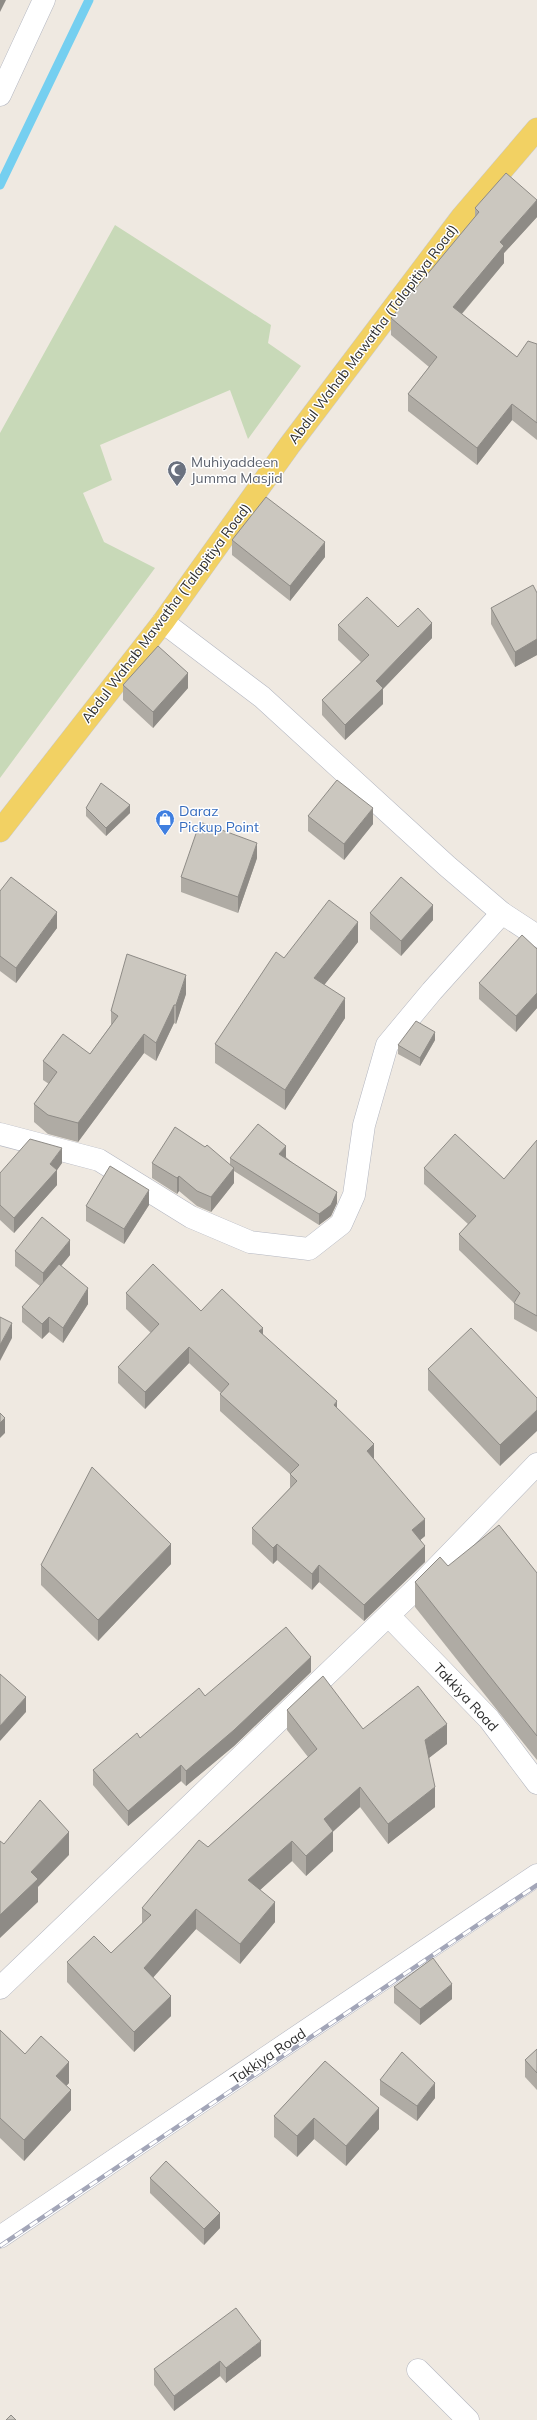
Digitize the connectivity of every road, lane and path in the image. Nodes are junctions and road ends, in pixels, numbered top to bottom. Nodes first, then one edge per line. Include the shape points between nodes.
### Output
1 (44, 0) edge
2 (0, 95) edge
3 (537, 129) edge
4 (163, 622) junction
5 (0, 831) edge
6 (502, 913) junction
7 (537, 936) edge
8 (0, 1134) edge
9 (537, 1464) edge
10 (389, 1616) junction
11 (537, 1783) edge
12 (537, 1875) edge
13 (0, 1988) edge
14 (0, 2237) edge
15 (418, 2370) dead end
16 (468, 2420) edge

1 - 2 street
3 - 4 main road, Abdul Wahab Mawatha (Talapitiya Road) via 461,218 288,446
4 - 5 main road, Abdul Wahab Mawatha (Talapitiya Road)
4 - 6 street via 262,697
6 - 7 street
6 - 8 street via 387,1045 364,1125 354,1195 341,1224 309,1249 250,1242 191,1217 99,1160
9 - 10 street
10 - 11 street, Takkiya Road via 489,1719
10 - 13 street
12 - 14 street, Takkiya Road
15 - 16 street

